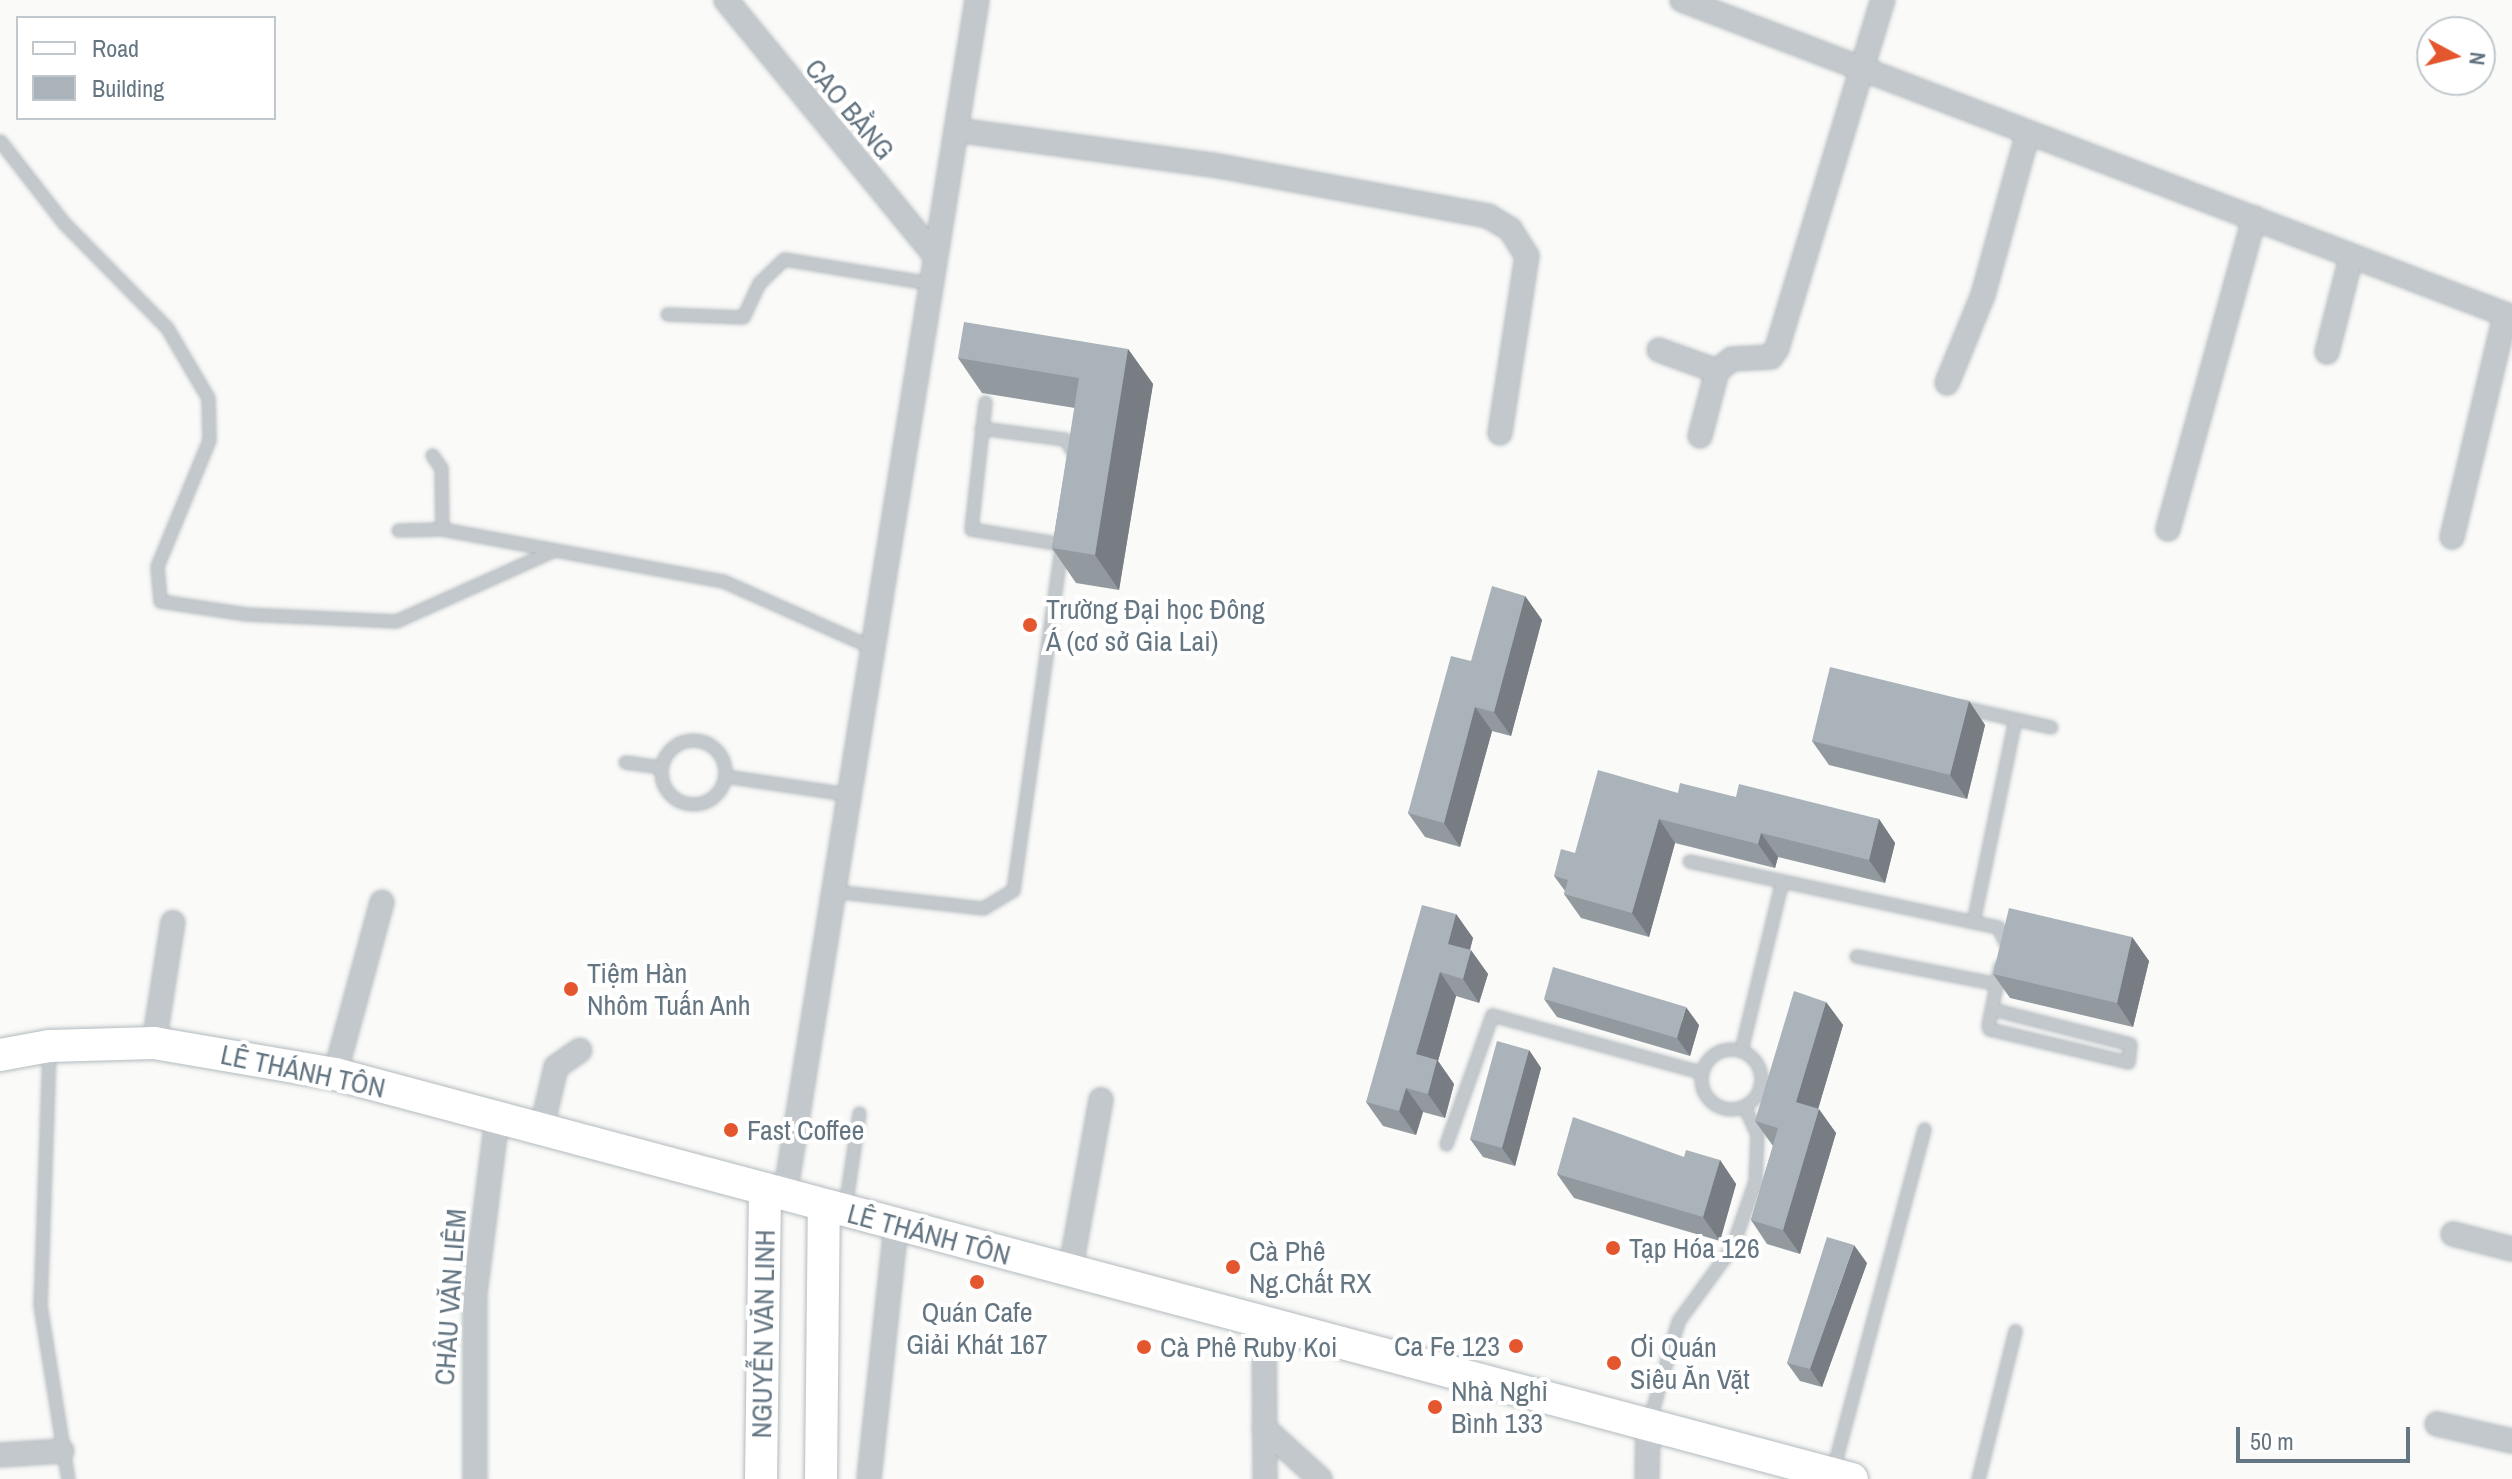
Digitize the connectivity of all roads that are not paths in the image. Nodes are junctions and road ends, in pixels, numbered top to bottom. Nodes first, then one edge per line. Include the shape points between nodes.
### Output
1 (726, 0) edge
2 (977, 0) edge
3 (1682, 0) edge
4 (1883, 0) edge
5 (1861, 70) junction
6 (956, 130) junction
7 (2028, 133) junction
8 (0, 141) edge
9 (2254, 218) junction
10 (934, 254) junction
11 (2351, 258) junction
12 (929, 283) junction
13 (667, 314) dead end
14 (2508, 316) edge
15 (1659, 350) dead end
16 (2327, 352) dead end
17 (1717, 371) junction
18 (1947, 383) dead end
19 (985, 402) dead end
20 (981, 428) junction
21 (1500, 433) dead end
22 (1700, 436) dead end
23 (432, 455) dead end
24 (1072, 466) edge
25 (1064, 528) edge
26 (442, 529) junction
27 (2168, 529) dead end
28 (398, 530) dead end
29 (2452, 537) dead end
30 (1062, 544) junction
31 (552, 551) junction
32 (867, 645) junction
33 (1939, 702) edge
34 (2015, 719) junction
35 (2051, 727) dead end
36 (625, 762) dead end
37 (661, 767) junction
38 (725, 776) junction
39 (847, 794) junction
40 (1689, 861) dead end
41 (1782, 881) junction
42 (833, 891) junction
43 (382, 902) dead end
44 (173, 922) dead end
45 (1973, 922) junction
46 (1856, 956) dead end
47 (1997, 984) junction
48 (1992, 1009) junction
49 (154, 1043) junction
50 (49, 1046) junction
51 (580, 1050) dead end
52 (1741, 1050) junction
53 (0, 1055) edge
54 (1701, 1072) junction
55 (335, 1074) junction
56 (1101, 1100) dead end
57 (1744, 1106) junction
58 (859, 1113) dead end
59 (497, 1120) junction
60 (1924, 1129) dead end
61 (541, 1131) junction
62 (1446, 1144) dead end
63 (775, 1192) junction
64 (834, 1208) junction
65 (896, 1226) junction
66 (2453, 1234) dead end
67 (2512, 1249) edge
68 (1070, 1272) junction
69 (1264, 1323) junction
70 (2015, 1331) dead end
71 (2437, 1424) dead end
72 (1648, 1425) junction
73 (1264, 1428) junction
74 (2512, 1441) edge
75 (62, 1451) junction
76 (0, 1455) edge
77 (1842, 1476) edge
78 (68, 1479) edge
79 (475, 1479) edge
80 (761, 1479) edge
81 (821, 1479) edge
82 (869, 1479) edge
83 (1265, 1479) edge
84 (1320, 1479) edge
85 (1647, 1479) edge
86 (1978, 1479) edge

1 - 10 street, CAO BẰNG
2 - 6 street
3 - 5 street
4 - 5 street
5 - 7 street
5 - 17 street via 1777,348 1771,357 1732,359
6 - 10 street
6 - 21 street via 1213,165 1488,216 1510,229 1527,256
7 - 9 street
7 - 18 street via 1983,295
8 - 31 lane via 63,222 167,328 208,398 209,440 157,566 160,601 246,614 396,621
9 - 11 street
9 - 27 street
10 - 12 street
11 - 14 street
11 - 16 street
12 - 13 lane via 784,259 759,283 743,317
12 - 32 street
14 - 29 street
15 - 17 street
17 - 22 street
19 - 20 lane
20 - 24 lane via 1065,439 1074,450
20 - 30 lane via 971,529
23 - 26 lane via 441,468
25 - 30 lane
26 - 28 lane
26 - 31 lane
30 - 42 lane via 1013,890 983,908
31 - 32 lane via 723,581
32 - 39 street
33 - 34 lane
34 - 35 lane
34 - 45 lane
36 - 37 lane
37 - 38 lane via 674,746 697,740 718,752
37 - 38 lane via 667,791 688,804 712,798
38 - 39 lane
39 - 42 street
40 - 41 lane
41 - 45 lane
41 - 52 lane
42 - 63 street
43 - 55 street
44 - 49 street
45 - 47 lane via 2006,936
46 - 47 lane
47 - 48 lane
48 - 48 lane via 1994,1032 2128,1062 2130,1044
49 - 50 main road, LÊ THÁNH TÔN
49 - 55 main road, LÊ THÁNH TÔN
50 - 53 main road, LÊ THÁNH TÔN
50 - 75 lane via 40,1305
51 - 61 street via 556,1067
52 - 54 lane via 1718,1051
52 - 57 lane via 1761,1072 1761,1086
54 - 57 lane via 1707,1098 1731,1109
54 - 62 lane via 1492,1015
55 - 59 main road, LÊ THÁNH TÔN
56 - 68 street
57 - 72 lane via 1757,1134 1755,1181 1732,1247 1678,1321
58 - 64 lane
59 - 61 main road, LÊ THÁNH TÔN
59 - 79 street, CHÂU VĂN LIÊM via 475,1293
60 - 77 lane
61 - 63 main road, LÊ THÁNH TÔN
63 - 64 main road, LÊ THÁNH TÔN
63 - 80 main road, NGUYỄN VĂN LINH
64 - 65 main road, LÊ THÁNH TÔN
64 - 81 main road
65 - 68 main road, LÊ THÁNH TÔN
65 - 82 street
66 - 67 street
68 - 69 main road, LÊ THÁNH TÔN
69 - 72 main road, LÊ THÁNH TÔN
69 - 73 street
70 - 86 lane
71 - 74 street
72 - 77 main road, LÊ THÁNH TÔN
72 - 85 street
73 - 83 street
73 - 84 street
75 - 76 street
75 - 78 lane

